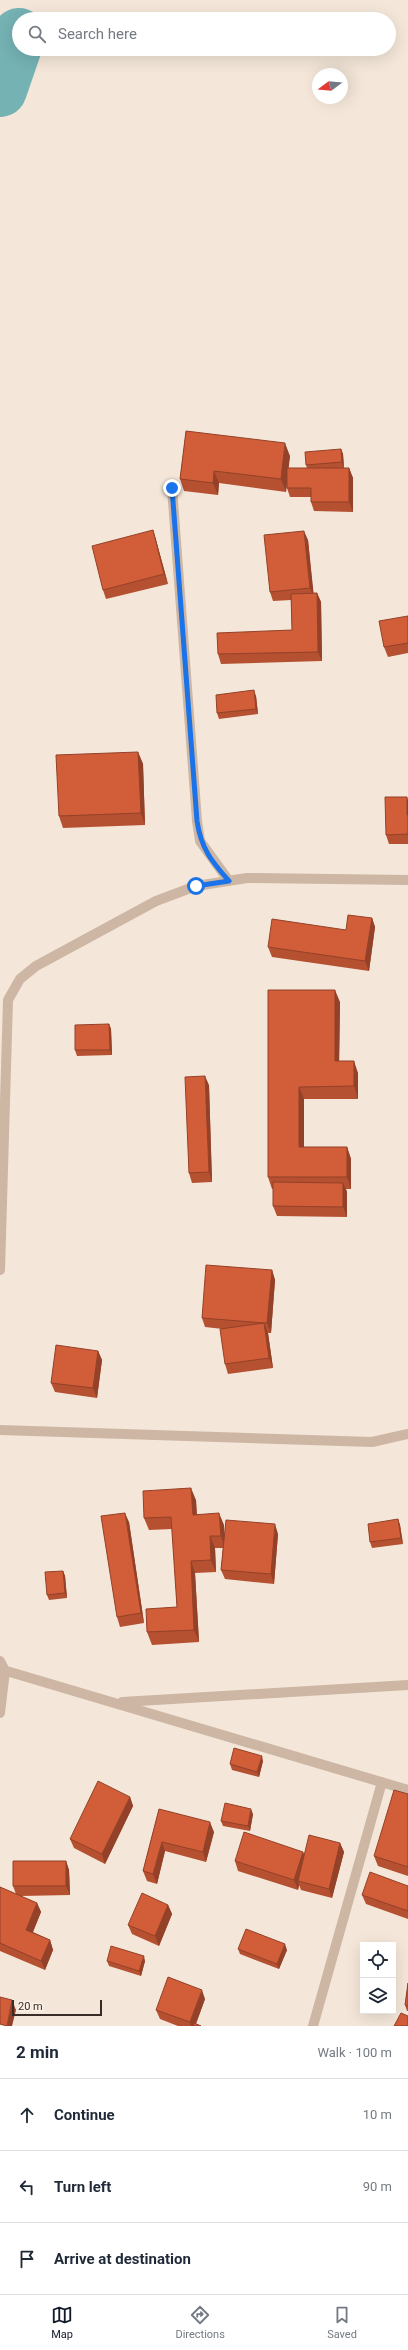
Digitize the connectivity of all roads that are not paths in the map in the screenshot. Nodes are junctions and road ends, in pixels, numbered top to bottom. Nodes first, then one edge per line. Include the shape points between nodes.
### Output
1 (172, 488) dead end
2 (408, 880) edge
3 (229, 881) junction
4 (1, 1203) edge
5 (0, 1270) edge
6 (0, 1430) edge
7 (408, 1434) edge
8 (372, 1442) junction
9 (408, 1442) edge
10 (0, 1661) edge
11 (3, 1670) edge
12 (408, 1685) edge
13 (114, 1702) junction
14 (0, 1714) edge
15 (382, 1782) junction
16 (408, 1790) edge
17 (313, 2026) edge

1 - 3 street via 197,821 200,841 217,868
2 - 3 street via 247,878
3 - 4 street via 196,886 156,901 36,966 20,979 8,1000
4 - 5 street
6 - 8 street
7 - 8 street
8 - 9 street
10 - 11 street
11 - 13 street
11 - 14 street
12 - 13 street
13 - 15 street
15 - 16 street
15 - 17 street

